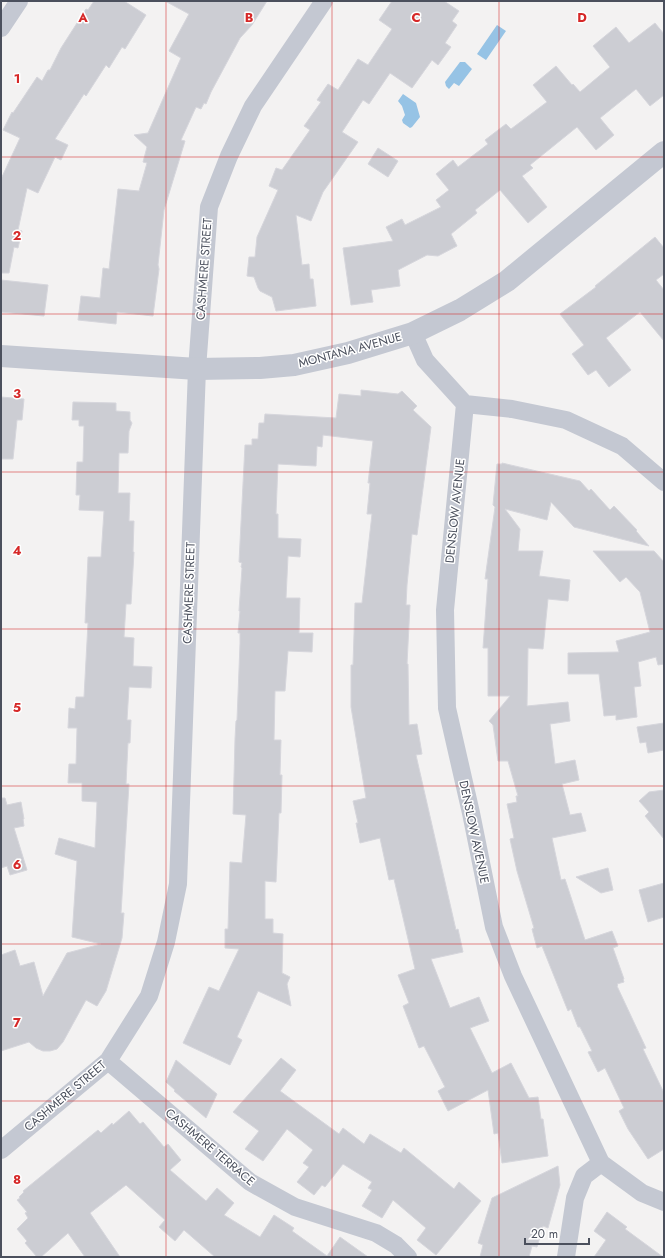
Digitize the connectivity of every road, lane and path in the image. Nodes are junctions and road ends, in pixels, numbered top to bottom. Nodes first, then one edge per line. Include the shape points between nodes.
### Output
1 (19, 1) edge
2 (324, 1) edge
3 (1, 28) edge
4 (664, 152) edge
5 (413, 333) junction
6 (1, 356) edge
7 (197, 369) junction
8 (465, 404) junction
9 (664, 482) edge
10 (108, 1061) junction
11 (1, 1150) edge
12 (601, 1163) junction
13 (664, 1202) edge
14 (408, 1257) edge
15 (566, 1257) edge

1 - 3 street
2 - 7 street, CASHMERE STREET via 252,106 209,207
4 - 5 street, MONTANA AVENUE via 507,281 460,310
5 - 7 street, MONTANA AVENUE via 348,353 294,365
5 - 8 street via 425,360
6 - 7 street, MONTANA AVENUE
7 - 10 street, CASHMERE STREET via 178,884 166,942 150,996
8 - 9 street via 512,409 566,420 622,446
8 - 12 street, DENSLOW AVENUE via 445,610 447,708 494,927 513,976
10 - 11 street, CASHMERE STREET
10 - 14 street, CASHMERE TERRACE via 250,1182 295,1208 376,1233 396,1245
12 - 13 street, DENSLOW AVENUE via 642,1193
12 - 15 street via 584,1176 578,1191

